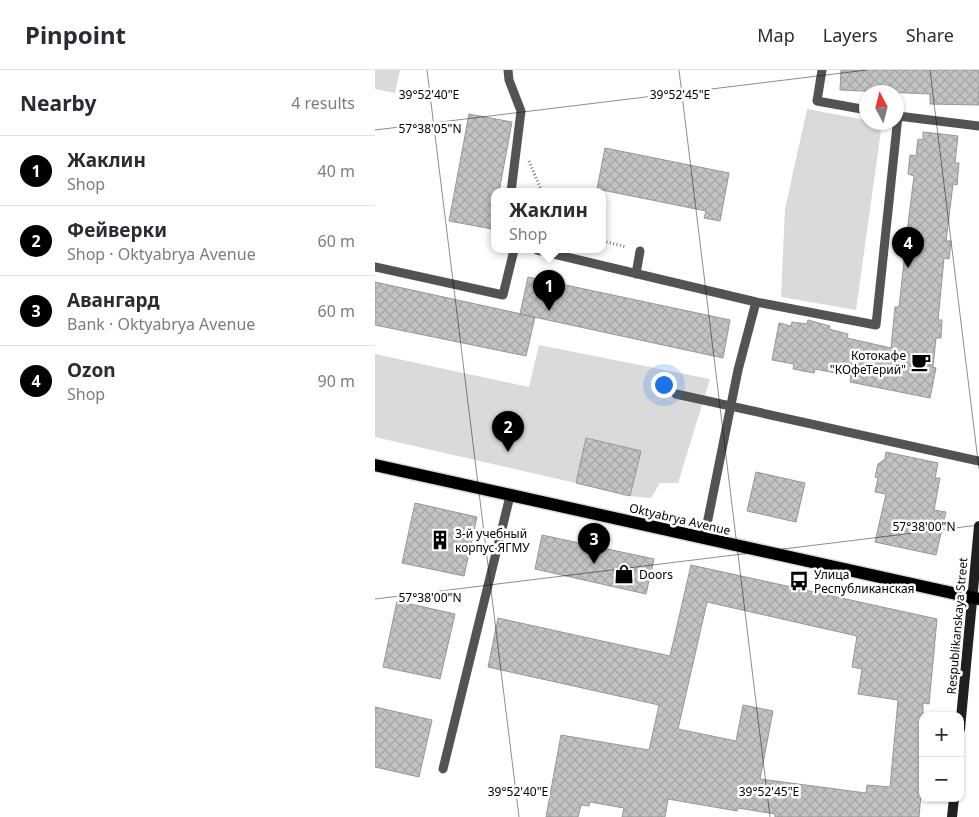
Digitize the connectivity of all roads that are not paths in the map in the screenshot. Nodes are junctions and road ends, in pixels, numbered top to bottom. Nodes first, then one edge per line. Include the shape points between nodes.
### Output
1 (508, 70) edge
2 (822, 70) edge
3 (859, 109) edge
4 (904, 117) edge
5 (979, 126) edge
6 (896, 130) edge
7 (511, 188) edge
8 (639, 251) road end
9 (513, 253) edge
10 (549, 253) edge
11 (375, 267) edge
12 (636, 274) junction
13 (756, 302) junction
14 (676, 394) dead end
15 (731, 406) junction
16 (979, 461) edge
17 (375, 465) edge
18 (510, 496) junction
19 (979, 526) edge
20 (704, 539) junction
21 (976, 599) edge
22 (962, 712) edge
23 (443, 769) dead end
24 (954, 802) edge
25 (952, 817) edge

1 - 7 lane via 521,111
2 - 3 lane via 817,101
4 - 5 lane
6 - 13 lane via 876,325
8 - 12 lane
9 - 11 lane via 503,295
10 - 12 lane
12 - 13 lane
13 - 15 lane
14 - 15 lane
15 - 16 lane
15 - 20 lane
17 - 18 main road, Oktyabrya Avenue
18 - 20 main road, Oktyabrya Avenue
18 - 23 lane
19 - 21 main road, Respublikanskaya Street
20 - 21 main road, Oktyabrya Avenue
21 - 22 main road, Respublikanskaya Street
24 - 25 main road

